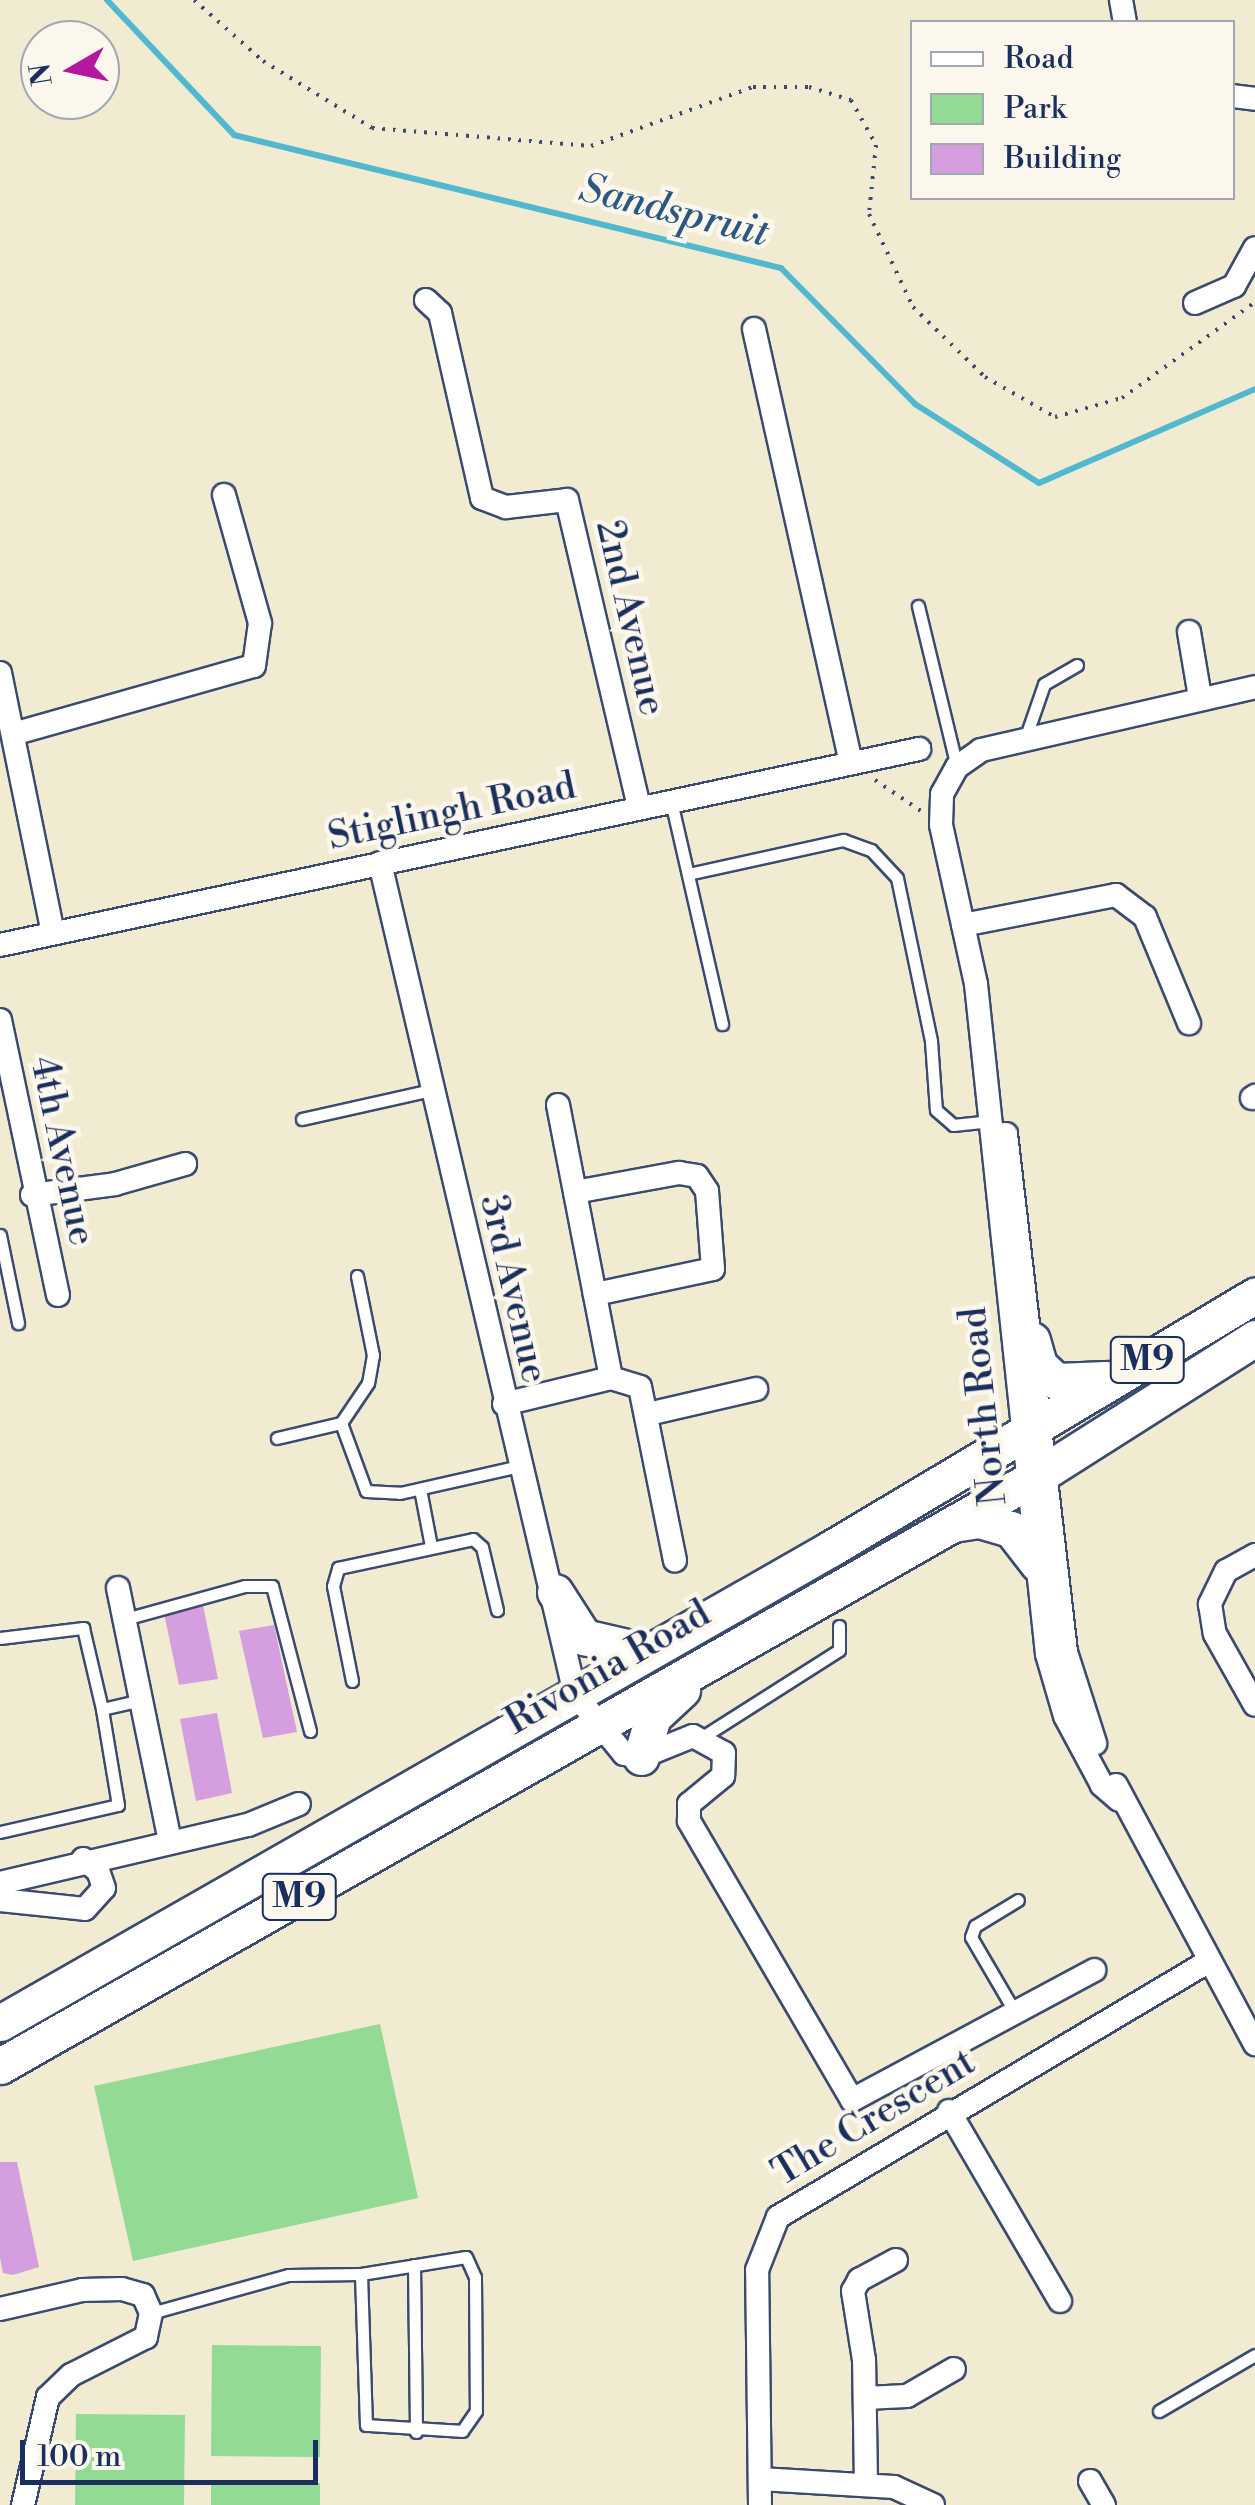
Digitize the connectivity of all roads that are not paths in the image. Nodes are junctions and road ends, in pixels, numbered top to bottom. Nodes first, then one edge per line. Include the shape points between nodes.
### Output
1 (1255, 248) edge
2 (426, 300) dead end
3 (1195, 304) dead end
4 (754, 329) dead end
5 (224, 495) dead end
6 (918, 606) dead end
7 (1188, 632) dead end
8 (1077, 665) dead end
9 (0, 673) edge
10 (1255, 687) edge
11 (1200, 697) junction
12 (7, 722) edge
13 (1025, 739) junction
14 (919, 749) dead end
15 (851, 763) junction
16 (958, 768) junction
17 (671, 801) junction
18 (639, 808) junction
19 (380, 863) junction
20 (688, 874) junction
21 (963, 925) junction
22 (53, 933) junction
23 (0, 945) edge
24 (976, 984) junction
25 (0, 1020) edge
26 (1189, 1023) dead end
27 (722, 1024) dead end
28 (431, 1090) junction
29 (558, 1105) dead end
30 (302, 1119) dead end
31 (990, 1121) junction
32 (186, 1164) dead end
33 (575, 1192) junction
34 (32, 1195) junction
35 (0, 1235) edge
36 (356, 1276) dead end
37 (596, 1294) junction
38 (58, 1296) dead end
39 (1255, 1296) edge
40 (18, 1322) dead end
41 (1255, 1338) edge
42 (1032, 1340) junction
43 (1119, 1377) junction
44 (611, 1378) junction
45 (756, 1389) dead end
46 (504, 1404) junction
47 (648, 1414) junction
48 (341, 1423) junction
49 (1029, 1429) junction
50 (277, 1438) dead end
51 (520, 1466) junction
52 (1035, 1477) junction
53 (420, 1489) junction
54 (949, 1524) junction
55 (431, 1546) junction
56 (1255, 1554) edge
57 (675, 1560) dead end
58 (1038, 1564) junction
59 (118, 1588) dead end
60 (555, 1592) junction
61 (497, 1610) dead end
62 (786, 1614) junction
63 (125, 1619) junction
64 (839, 1626) dead end
65 (0, 1638) edge
66 (644, 1651) junction
67 (352, 1681) dead end
68 (576, 1694) junction
69 (142, 1700) junction
70 (1255, 1705) edge
71 (102, 1710) junction
72 (595, 1724) junction
73 (310, 1731) dead end
74 (704, 1736) junction
75 (640, 1757) junction
76 (1120, 1800) junction
77 (299, 1804) dead end
78 (0, 1832) edge
79 (170, 1841) junction
80 (83, 1860) junction
81 (0, 1882) edge
82 (0, 1900) edge
83 (1018, 1900) dead end
84 (1208, 1962) junction
85 (1094, 1970) dead end
86 (1016, 2014) junction
87 (0, 2023) edge
88 (1255, 2044) edge
89 (0, 2066) edge
90 (950, 2111) junction
91 (896, 2260) dead end
92 (414, 2265) junction
93 (362, 2274) junction
94 (1060, 2302) dead end
95 (0, 2309) edge
96 (151, 2313) junction
97 (1255, 2355) edge
98 (954, 2369) dead end
99 (866, 2398) junction
100 (1159, 2412) dead end
101 (416, 2432) junction
102 (760, 2478) junction
103 (1090, 2480) dead end
104 (866, 2484) junction
105 (22, 2505) edge
106 (760, 2505) edge
107 (934, 2505) edge
108 (1104, 2505) edge

1 - 3 street via 1234,286
2 - 18 street, 2nd Avenue via 440,313 482,498 506,506 567,500
4 - 15 street
5 - 12 street via 260,622 254,666
6 - 16 lane
7 - 11 street
8 - 13 lane via 1044,684
9 - 12 street
10 - 11 street
11 - 13 street
12 - 22 street
13 - 16 street via 981,750
14 - 15 street, Stiglingh Road
15 - 17 street, Stiglingh Road
16 - 21 street, North Road via 942,794 941,826
17 - 18 street, Stiglingh Road
17 - 20 lane
18 - 19 street, Stiglingh Road
19 - 22 street, Stiglingh Road
19 - 28 street, 3rd Avenue
20 - 27 lane
20 - 31 lane via 843,840 872,850 896,878 932,1042 939,1116 953,1125
21 - 24 street, North Road
21 - 26 street via 1116,895 1145,917
22 - 23 street, Stiglingh Road
24 - 31 street, North Road
24 - 42 street, North Road via 990,1021
25 - 34 street, 4th Avenue
28 - 30 lane
28 - 46 street, 3rd Avenue
29 - 33 street
31 - 49 street, North Road
32 - 34 street via 116,1184
33 - 37 street
33 - 37 street via 680,1173 697,1176 707,1191 713,1268
34 - 38 street, 4th Avenue
35 - 40 lane
36 - 48 lane via 373,1355 368,1382
37 - 44 street
39 - 43 main road, Rivonia Road / M9
41 - 52 main road, Rivonia Road / M9
42 - 43 main road via 1040,1366 1056,1380
42 - 49 street, North Road
43 - 49 main road, Rivonia Road / M9
44 - 46 street
44 - 47 street via 640,1386
45 - 47 street
46 - 51 street, 3rd Avenue
47 - 57 street
48 - 50 lane
48 - 53 lane via 366,1491
49 - 52 street, North Road
49 - 66 main road, Rivonia Road / M9
51 - 53 lane
51 - 60 street, 3rd Avenue
52 - 54 main road, Rivonia Road / M9
52 - 58 street, North Road
52 - 76 street, North Road via 1082,1713
53 - 55 lane
54 - 58 main road via 979,1520 1012,1529
54 - 62 main road, Rivonia Road / M9
55 - 61 lane via 462,1539 482,1546
55 - 67 lane via 338,1568 333,1586
56 - 70 street via 1216,1583 1210,1618
58 - 76 street, North Road via 1058,1698 1092,1769
59 - 63 street
60 - 66 main road via 584,1637
60 - 68 street, 3rd Avenue
62 - 72 main road, Rivonia Road / M9
62 - 75 main road via 765,1642 663,1704 649,1723
63 - 69 street
63 - 73 lane via 245,1586 272,1586
64 - 74 lane via 844,1640 836,1652
65 - 71 lane via 83,1628
66 - 68 main road, Rivonia Road / M9
68 - 72 street, 3rd Avenue
68 - 87 main road, Rivonia Road / M9
69 - 71 lane
69 - 79 street
71 - 78 lane via 118,1805
72 - 75 street, 3rd Avenue via 620,1751
72 - 89 main road, Rivonia Road / M9
74 - 75 street
74 - 86 street via 720,1748 727,1766 689,1804 689,1821 850,2099 863,2098
76 - 84 street, North Road
77 - 79 street via 248,1825
79 - 80 street
80 - 81 street
80 - 82 street via 98,1871 104,1888 85,1909
83 - 86 lane via 975,1926 972,1936
84 - 88 street, North Road
84 - 90 street, The Crescent
85 - 86 street
90 - 94 street
90 - 102 street, The Crescent via 794,2204 764,2239 756,2300
91 - 99 street via 854,2286
92 - 93 lane
92 - 101 lane
92 - 101 lane via 466,2257 475,2276 472,2423 462,2432
93 - 96 lane via 288,2275
93 - 101 lane via 364,2419 374,2430
95 - 96 street via 122,2288 143,2295
96 - 105 street via 146,2337 71,2375 48,2397
97 - 100 lane
98 - 99 street via 906,2396
99 - 104 street
102 - 104 street
102 - 106 street, The Crescent
103 - 108 street
104 - 107 street via 910,2491

